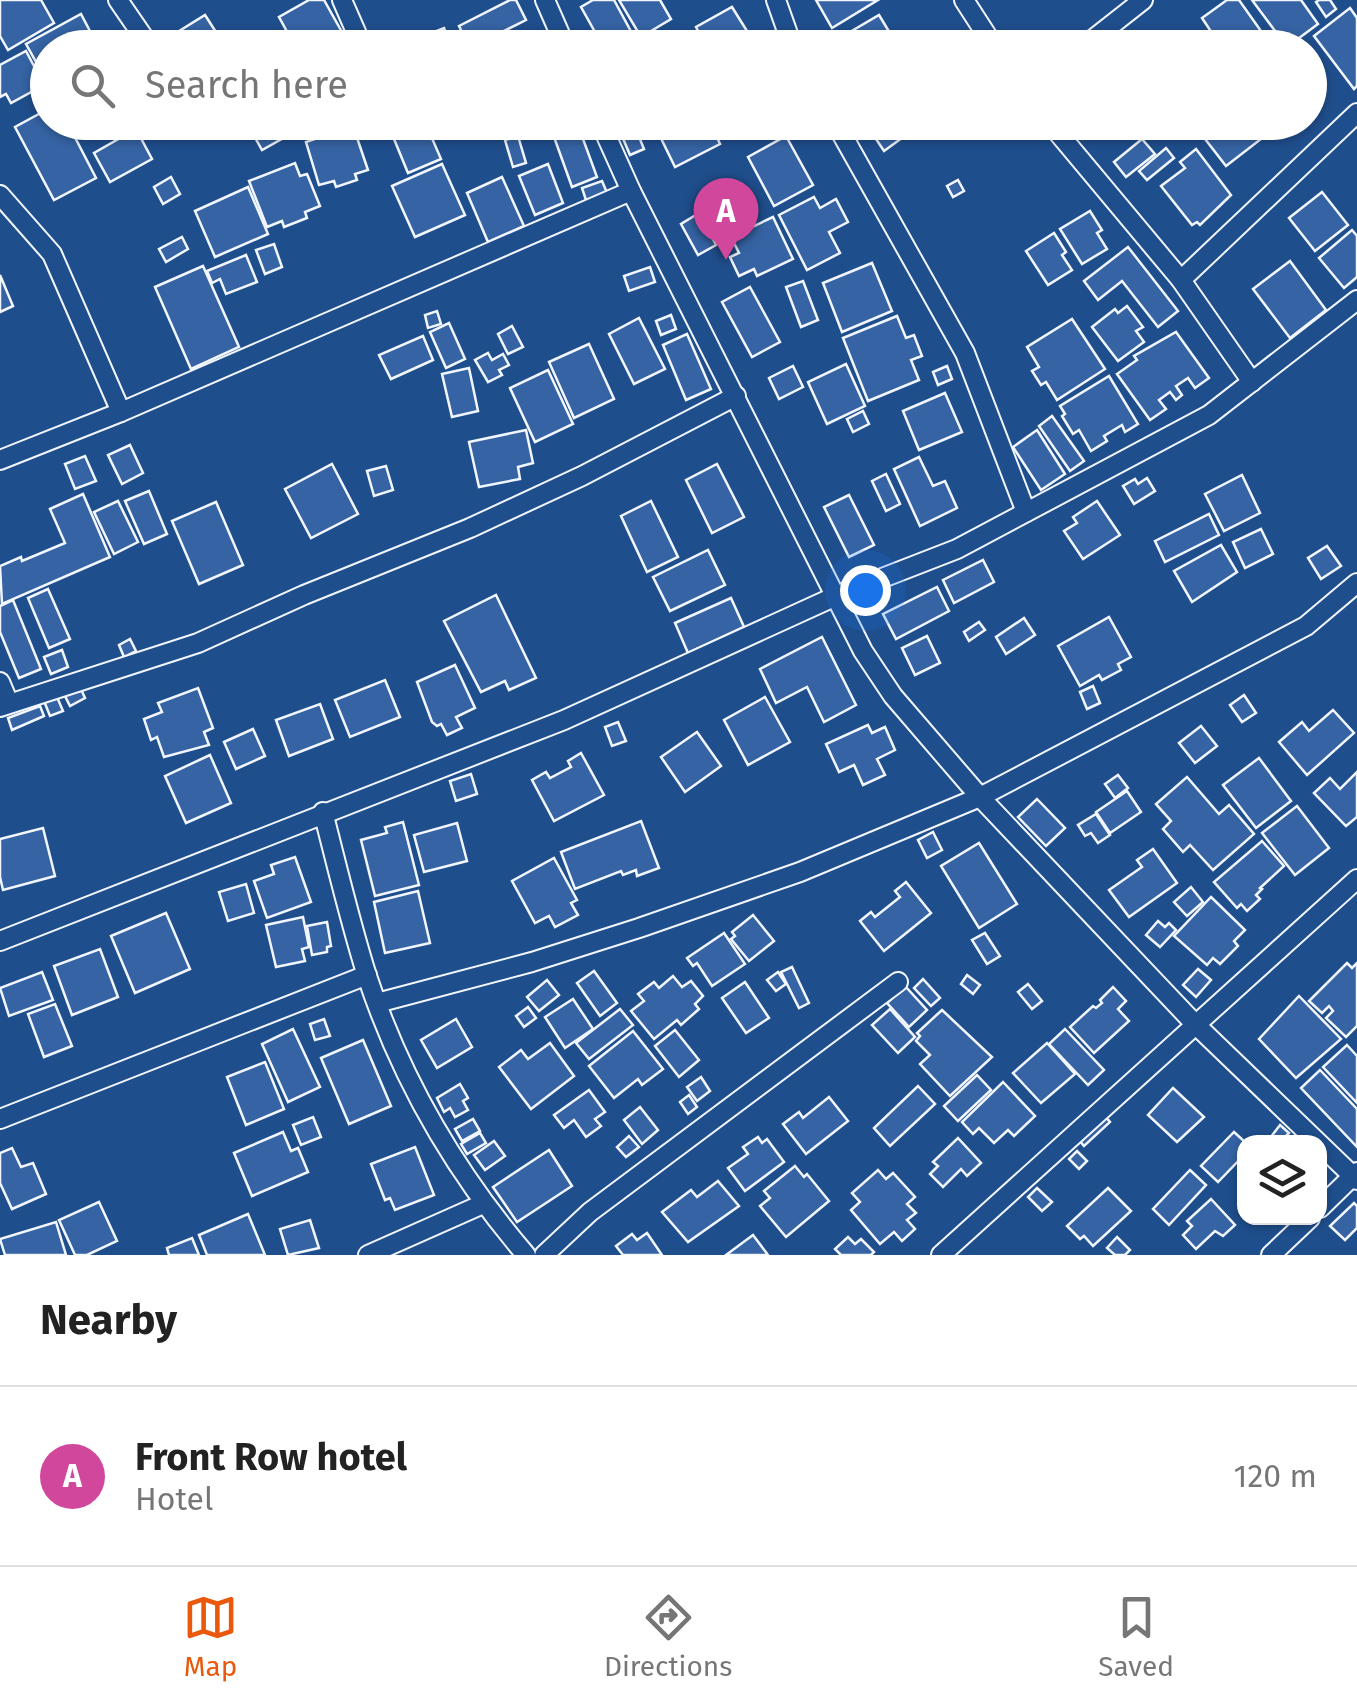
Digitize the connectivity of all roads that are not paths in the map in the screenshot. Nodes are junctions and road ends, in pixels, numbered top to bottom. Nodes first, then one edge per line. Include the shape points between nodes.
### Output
1 (118, 0) edge
2 (342, 0) edge
3 (545, 0) edge
4 (776, 0) edge
5 (964, 0) edge
6 (1143, 0) edge
7 (139, 30) edge
8 (356, 30) edge
9 (558, 30) edge
10 (787, 30) edge
11 (983, 30) edge
12 (1105, 30) edge
13 (1357, 113) edge
14 (608, 140) edge
15 (845, 140) edge
16 (1065, 140) edge
17 (631, 191) junction
18 (0, 195) edge
19 (1180, 280) junction
20 (1357, 300) edge
21 (1252, 382) junction
22 (736, 396) junction
23 (121, 412) junction
24 (0, 460) edge
25 (1026, 512) junction
26 (1357, 584) edge
27 (836, 596) junction
28 (0, 682) edge
29 (4, 704) edge
30 (980, 797) junction
31 (323, 812) junction
32 (1357, 878) edge
33 (0, 942) edge
34 (367, 975) junction
35 (898, 982) dead end
36 (378, 1003) junction
37 (1194, 1023) junction
38 (0, 1119) edge
39 (1356, 1176) edge
40 (1327, 1202) edge
41 (483, 1204) junction
42 (1303, 1225) edge
43 (368, 1255) edge
44 (526, 1255) edge
45 (544, 1255) edge
46 (941, 1255) edge
47 (1271, 1255) edge

1 - 7 street
2 - 8 street
3 - 9 street
4 - 10 street
5 - 11 street
6 - 12 street
13 - 19 street
14 - 17 street
15 - 25 street via 965,353
16 - 19 street
17 - 22 street
17 - 23 street
18 - 23 street via 52,254
19 - 21 street
20 - 21 street
21 - 25 street via 1210,415
22 - 27 street
22 - 29 street via 582,476 198,643
23 - 24 street
25 - 27 street via 958,549
26 - 30 street via 1306,626
27 - 30 street via 893,696
27 - 31 street via 564,720
28 - 29 street
30 - 36 street via 657,922
30 - 37 street
31 - 33 street
31 - 34 street
32 - 37 street
34 - 36 street
34 - 38 street
35 - 45 street via 590,1212
36 - 41 street via 425,1114
37 - 39 street
37 - 46 street
39 - 40 street
41 - 43 street
41 - 44 street
42 - 47 street

